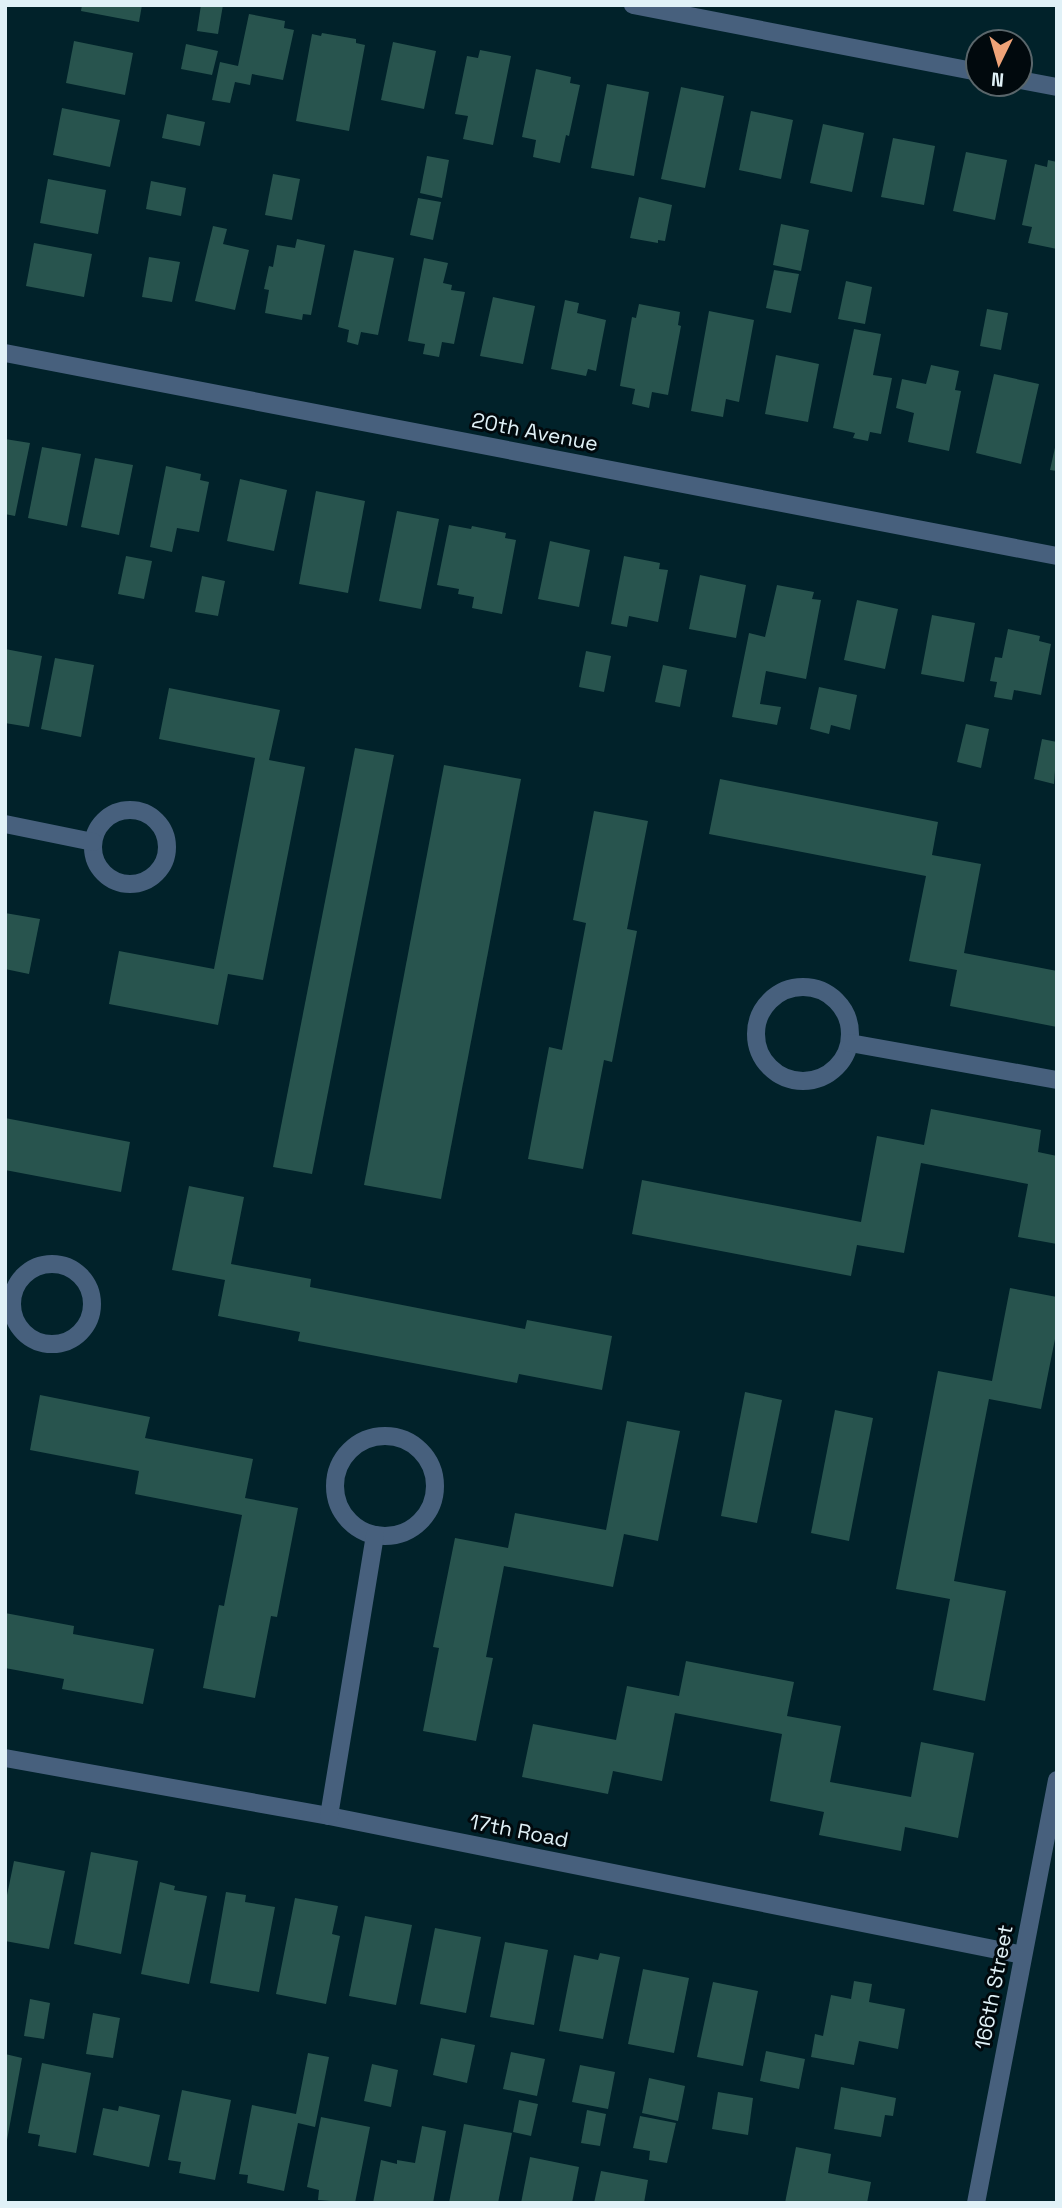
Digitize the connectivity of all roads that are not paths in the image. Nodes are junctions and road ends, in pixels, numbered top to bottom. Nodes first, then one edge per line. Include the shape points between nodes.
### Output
1 (633, 5) edge
2 (964, 69) edge
3 (1034, 83) edge
4 (1057, 87) edge
5 (5, 353) edge
6 (1057, 556) edge
7 (5, 824) edge
8 (93, 842) junction
9 (850, 1043) junction
10 (1057, 1080) edge
11 (9, 1298) edge
12 (375, 1535) junction
13 (5, 1758) edge
14 (1057, 1780) edge
15 (328, 1816) junction
16 (1023, 1955) junction
17 (976, 2203) edge

1 - 2 street
3 - 4 street
5 - 6 street, 20th Avenue
7 - 8 street
8 - 8 street via 104,819 128,809 152,816 161,825 167,850 158,872 137,884 125,884 104,874 93,853
9 - 9 street via 845,1057 822,1078 792,1080 762,1058 755,1036 757,1021 774,996 805,986 834,998 845,1011
9 - 10 street
11 - 11 street via 23,1275 46,1264 59,1264 82,1276 93,1299 92,1313 78,1336 52,1345 26,1335
12 - 12 street via 408,1532 431,1508 436,1492 429,1460 418,1447 388,1435 356,1444 337,1471 335,1488 342,1511 359,1530
12 - 15 street
13 - 15 street, 17th Road
14 - 16 street, 166th Street
15 - 16 street, 17th Road
16 - 17 street, 166th Street

